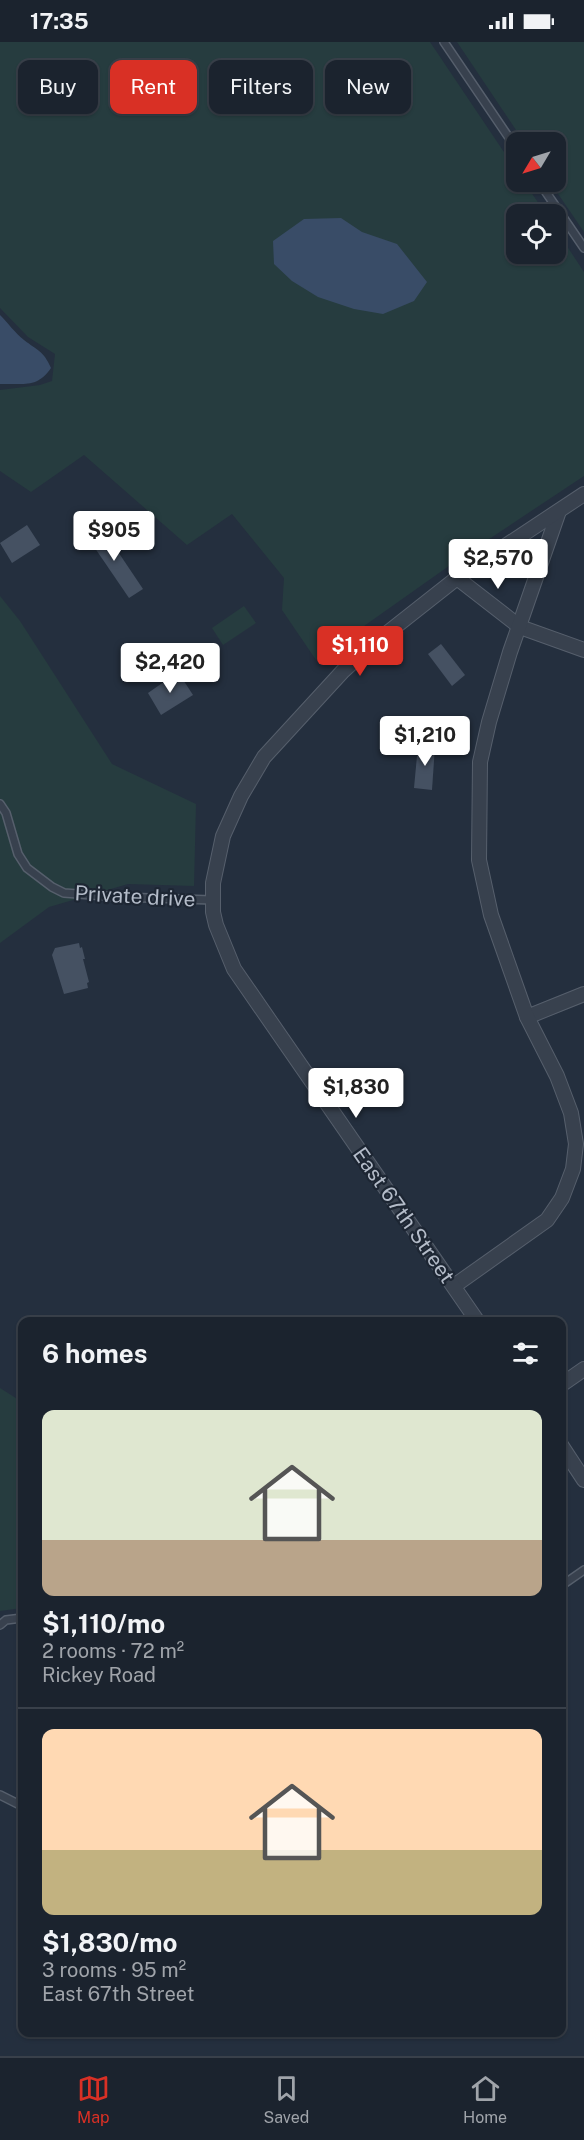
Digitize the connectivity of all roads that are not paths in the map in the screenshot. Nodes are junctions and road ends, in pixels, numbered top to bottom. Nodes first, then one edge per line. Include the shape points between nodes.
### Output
1 (444, 42) edge
2 (506, 133) edge
3 (546, 192) edge
4 (584, 248) edge
5 (584, 494) edge
6 (559, 511) junction
7 (457, 578) junction
8 (520, 627) junction
9 (584, 650) edge
10 (0, 804) edge
11 (212, 900) junction
12 (584, 994) edge
13 (527, 1017) junction
14 (454, 1286) junction
15 (475, 1317) edge
16 (584, 1369) edge
17 (566, 1382) edge
18 (566, 1453) edge
19 (584, 1480) edge
20 (584, 1570) edge
21 (566, 1583) edge
22 (18, 1618) edge
23 (0, 1625) edge
24 (0, 1795) edge
25 (18, 1804) edge

1 - 2 lane
3 - 4 lane
5 - 6 street, East 67th Street
6 - 7 street, East 67th Street
6 - 8 street
7 - 8 street
7 - 11 street, East 67th Street via 343,671 264,756 223,836
8 - 9 street
8 - 13 street via 480,762 479,860 491,915
10 - 11 lane, Private drive via 27,868 64,893
11 - 14 street, East 67th Street via 216,925 234,969
12 - 13 street
13 - 14 street via 571,1113 576,1144 573,1169 562,1198 547,1220
14 - 15 street, East 67th Street
16 - 17 street
18 - 19 street
20 - 21 lane
22 - 23 lane
24 - 25 lane

